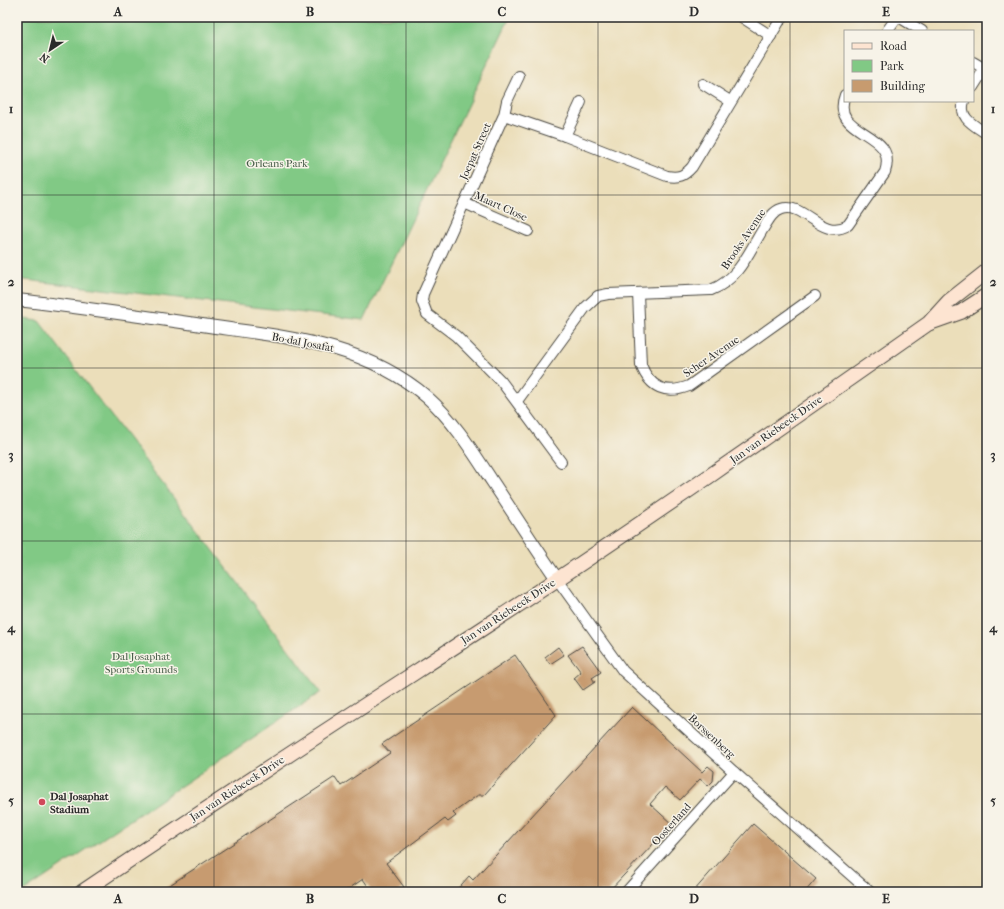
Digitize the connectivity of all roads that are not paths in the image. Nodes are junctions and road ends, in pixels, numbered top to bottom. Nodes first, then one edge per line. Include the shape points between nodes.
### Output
1 (782, 17) edge
2 (898, 17) edge
3 (743, 18) edge
4 (888, 30) edge
5 (920, 30) edge
6 (771, 36) junction
7 (974, 62) edge
8 (986, 67) edge
9 (519, 76) dead end
10 (703, 84) dead end
11 (974, 85) edge
12 (844, 99) edge
13 (730, 101) junction
14 (581, 102) dead end
15 (964, 102) edge
16 (504, 115) junction
17 (987, 134) edge
18 (565, 136) junction
19 (464, 203) junction
20 (528, 231) dead end
21 (987, 271) edge
22 (638, 293) junction
23 (987, 294) edge
24 (815, 296) dead end
25 (17, 300) edge
26 (929, 323) junction
27 (516, 400) junction
28 (561, 462) dead end
29 (557, 579) junction
30 (734, 772) junction
31 (82, 892) edge
32 (626, 892) edge
33 (870, 892) edge

1 - 6 street, Joepat Street
2 - 4 street
2 - 5 street
3 - 6 street
6 - 13 street, Joepat Street
7 - 8 street
8 - 11 street
9 - 16 street via 507,101
10 - 13 street
12 - 22 street, Brooks Avenue via 843,114 849,122 880,143 887,153 888,163 886,172 848,225 838,229 826,227 792,209 783,208 769,220 740,268 724,285 711,290
13 - 18 street, Joepat Street via 692,168 677,178
14 - 18 street
15 - 17 street via 964,116
16 - 18 street, Joepat Street
16 - 19 street, Joepat Street
19 - 20 street, Maart Close
19 - 27 street, Joepat Street via 423,294 422,302 427,314 456,336
21 - 26 main road, Jan van Riebeeck Drive via 949,301
22 - 24 street, Scher Avenue via 641,365 645,376 666,391 677,391 689,386
22 - 27 street, Brooks Avenue via 608,294 598,296 590,302
23 - 26 main road, Jan van Riebeeck Drive via 961,312
25 - 29 street, Bo-dal Josafat via 99,309 309,341 345,350 376,364 404,380 448,418
26 - 29 main road, Jan van Riebeeck Drive
27 - 28 street, Joepat Street
29 - 30 street, Borssenberg via 623,670
29 - 31 main road, Jan van Riebeeck Drive
30 - 32 street, Oosterland
30 - 33 street, Borssenberg

